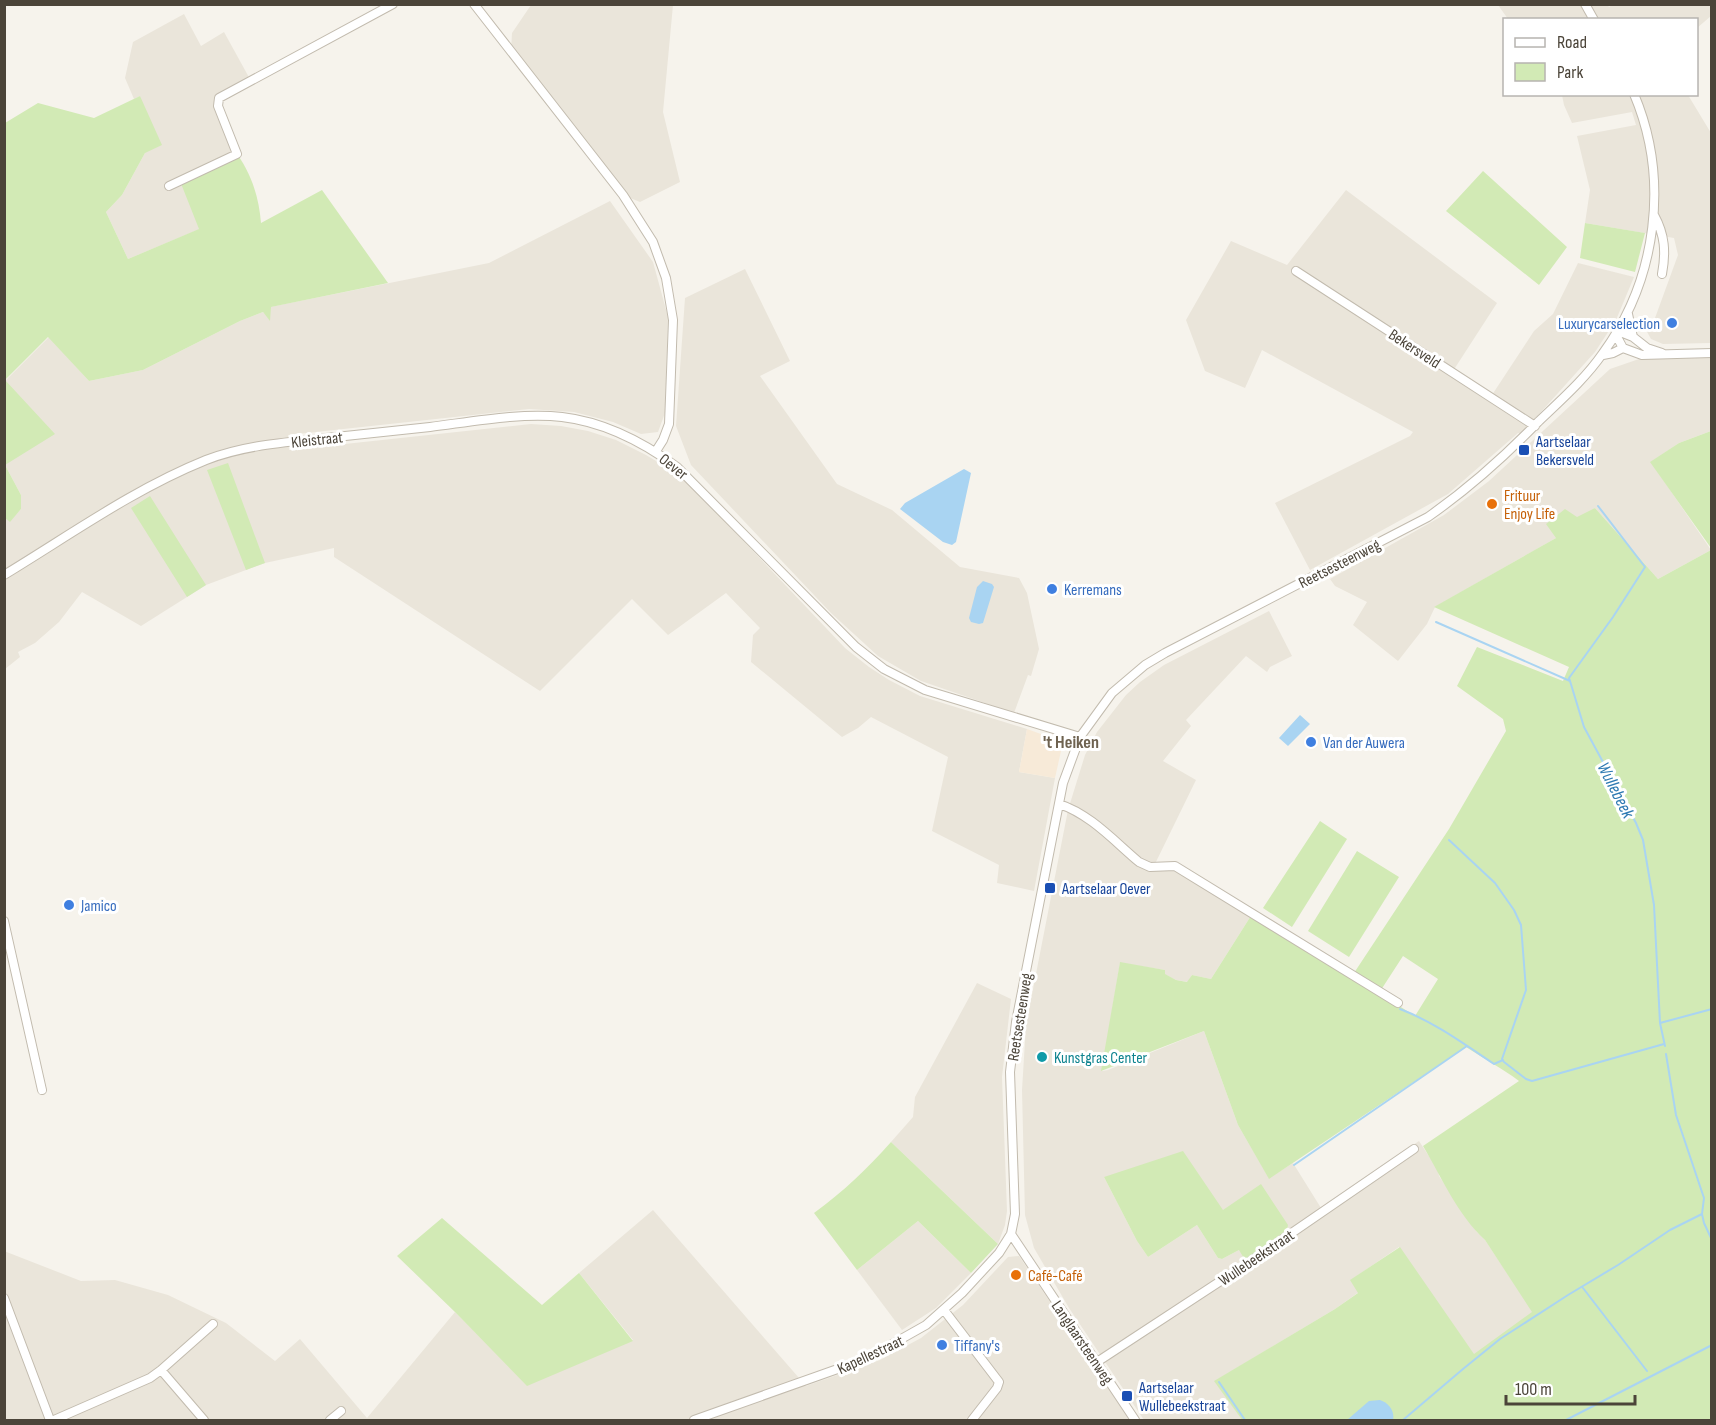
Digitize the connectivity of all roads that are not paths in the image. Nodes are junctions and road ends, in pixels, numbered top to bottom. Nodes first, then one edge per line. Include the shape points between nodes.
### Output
1 (393, 4) edge
2 (474, 4) edge
3 (1585, 4) edge
4 (1593, 18) edge
5 (1635, 96) edge
6 (169, 186) dead end
7 (1654, 215) junction
8 (1296, 271) dead end
9 (1662, 274) dead end
10 (1628, 314) junction
11 (1617, 333) junction
12 (1633, 337) junction
13 (1623, 348) junction
14 (1662, 353) junction
15 (1712, 353) edge
16 (1602, 355) junction
17 (1535, 426) junction
18 (656, 451) junction
19 (4, 575) edge
20 (1080, 737) junction
21 (1059, 804) junction
22 (4, 921) edge
23 (1398, 1003) dead end
24 (42, 1090) dead end
25 (1414, 1149) dead end
26 (1011, 1234) junction
27 (4, 1298) edge
28 (944, 1311) junction
29 (213, 1324) dead end
30 (1096, 1362) junction
31 (161, 1370) junction
32 (341, 1411) dead end
33 (52, 1420) edge
34 (204, 1420) edge
35 (330, 1420) edge
36 (696, 1420) edge
37 (972, 1420) edge
38 (1135, 1420) edge

1 - 6 street via 219,98 218,106 237,154
2 - 18 street, Oever via 623,195 653,243 666,278 673,320 669,424
3 - 4 street
5 - 7 street via 1647,133 1655,187
7 - 9 street via 1662,231
7 - 10 street, Reetsesteenweg via 1644,272
8 - 17 street, Bekersveld
10 - 11 street, Reetsesteenweg
10 - 12 street
11 - 12 street
11 - 13 street
11 - 16 street, Reetsesteenweg
12 - 14 street
13 - 14 street via 1642,356
13 - 16 street
14 - 15 street
16 - 17 street, Reetsesteenweg
17 - 20 street, Reetsesteenweg via 1478,480 1428,517 1144,665 1112,693
18 - 19 street, Kleistraat via 594,424 561,417 525,416 245,448 157,482
18 - 20 street, Oever via 689,476 856,647 884,669 939,695
20 - 21 street, Reetsesteenweg
21 - 23 street via 1086,817 1139,862 1150,867 1175,866
21 - 26 street, Reetsesteenweg via 1016,1022 1011,1072 1015,1214
22 - 24 street
25 - 30 street, Wullebeekstraat
26 - 28 street, Kapellestraat via 989,1265
26 - 30 street, Langlaarsteenweg
27 - 33 street
28 - 36 street, Kapellestraat via 871,1356
28 - 37 street via 999,1382
29 - 31 street
30 - 38 street, Langlaarsteenweg
31 - 33 street
31 - 34 street
32 - 35 street

